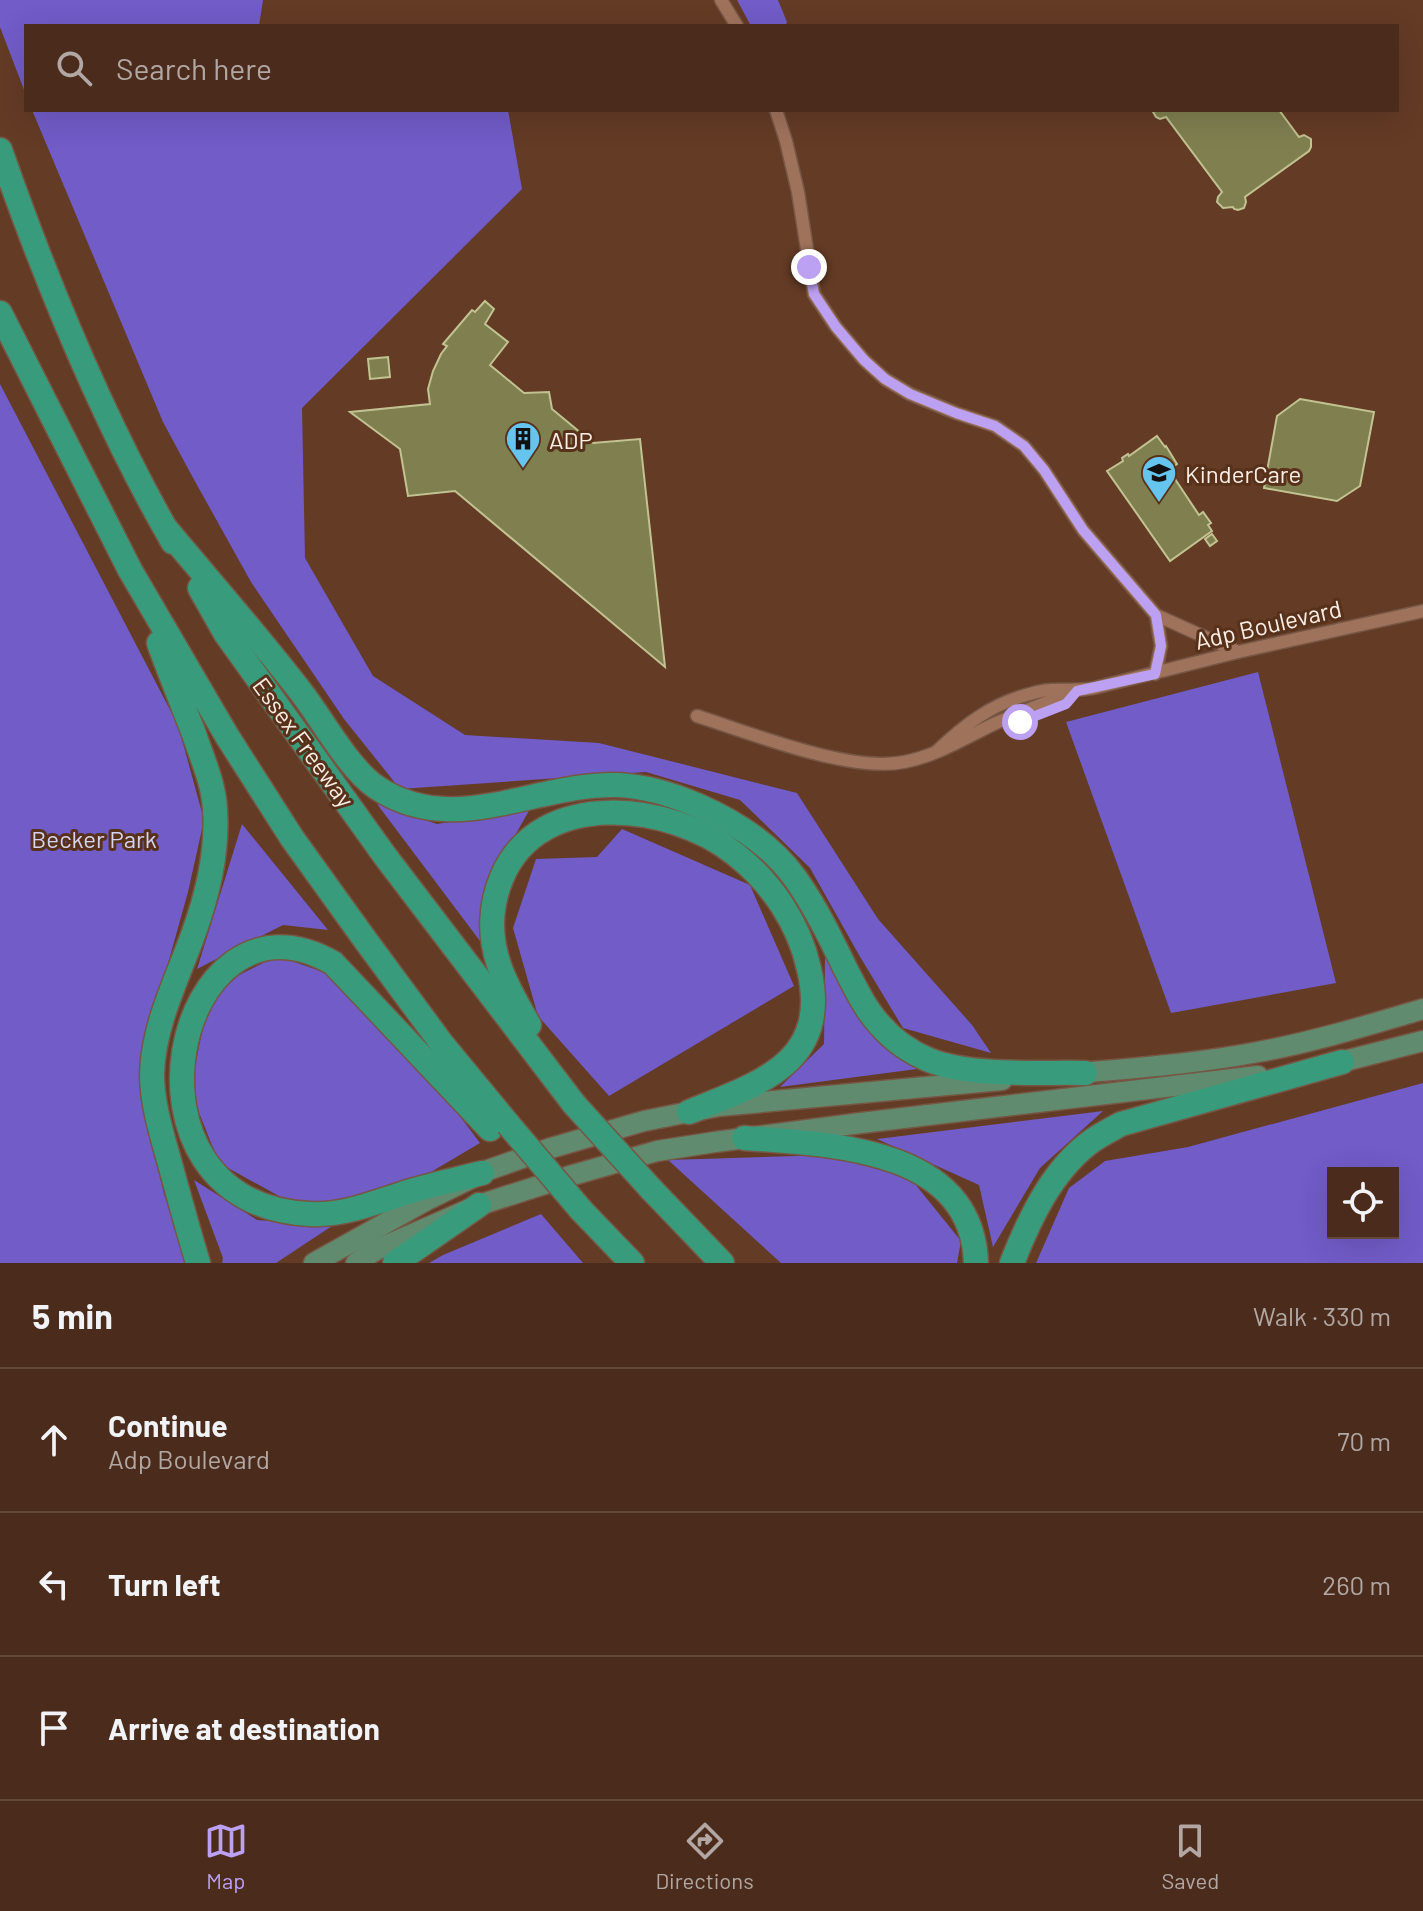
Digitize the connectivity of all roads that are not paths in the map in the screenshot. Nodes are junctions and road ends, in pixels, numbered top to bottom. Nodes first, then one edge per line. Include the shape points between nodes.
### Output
1 (721, 0) edge
2 (736, 24) edge
3 (777, 112) edge
4 (0, 150) edge
5 (0, 313) edge
6 (166, 529) junction
7 (130, 570) junction
8 (1423, 611) edge
9 (1156, 615) junction
10 (1238, 652) junction
11 (1155, 674) junction
12 (1077, 691) junction
13 (697, 716) dead end
14 (937, 751) junction
15 (1423, 1009) edge
16 (1423, 1041) edge
17 (1342, 1062) junction
18 (1085, 1073) junction
19 (574, 1104) junction
20 (689, 1112) junction
21 (499, 1127) junction
22 (744, 1138) junction
23 (482, 1173) junction
24 (479, 1205) junction
25 (581, 1210) junction
26 (680, 1220) junction
27 (198, 1263) edge
28 (314, 1263) edge
29 (356, 1263) edge
30 (395, 1263) edge
31 (610, 1263) edge
32 (632, 1263) edge
33 (722, 1263) edge
34 (737, 1263) edge
35 (976, 1263) edge
36 (1012, 1263) edge

1 - 2 street
3 - 9 street via 798,192 814,294 836,327 885,379 933,404 995,426 1024,446 1083,530
4 - 6 highway, Essex Freeway via 84,362
5 - 7 highway
6 - 18 highway via 301,692 356,768 384,792 409,804 447,811 618,785 697,805 731,822 794,877 878,1024 900,1044 928,1060 960,1068
6 - 19 highway, Essex Freeway via 226,634 385,856
7 - 21 highway via 292,838
7 - 27 highway via 198,745 215,807 215,844 204,906 161,1023 152,1075 161,1133
8 - 10 street, Adp Boulevard
9 - 10 street
9 - 11 street via 1161,646
10 - 11 street, Adp Boulevard
11 - 12 street, Adp Boulevard
12 - 14 street, Adp Boulevard via 1066,704 956,749
12 - 14 street, Adp Boulevard via 1048,690 1011,699 959,730
13 - 14 street, Adp Boulevard via 868,764 902,763
15 - 18 main road via 1257,1052
16 - 17 main road
17 - 22 main road via 1241,1079
17 - 36 highway via 1121,1124 1089,1142 1045,1194
18 - 20 main road
19 - 20 highway via 499,965 492,933 495,892 521,847 539,832 585,814 629,813 708,836 757,873 794,926 812,981 808,1034 794,1057 744,1090
19 - 26 highway, Essex Freeway, bridge
20 - 23 main road via 551,1148
21 - 23 highway via 333,963 301,950 283,948 235,960 207,991 187,1033 181,1082 189,1127 210,1169 242,1196 292,1212 335,1213
21 - 25 highway, bridge
22 - 24 main road via 657,1151
22 - 35 highway via 857,1149 912,1167 942,1187 962,1211
23 - 28 main road
24 - 29 main road
24 - 30 highway
25 - 31 highway
25 - 32 highway
26 - 33 highway, Essex Freeway
26 - 34 highway

